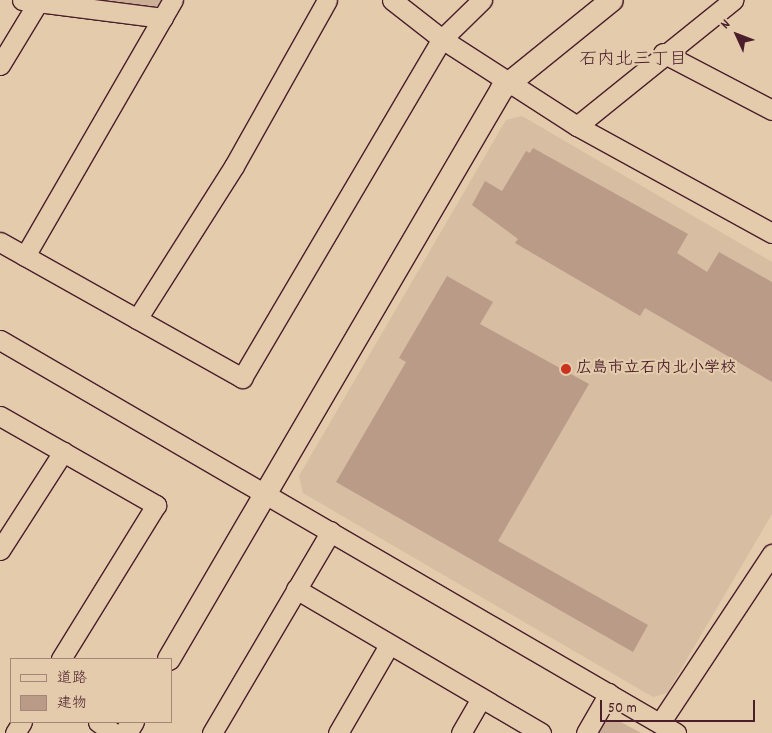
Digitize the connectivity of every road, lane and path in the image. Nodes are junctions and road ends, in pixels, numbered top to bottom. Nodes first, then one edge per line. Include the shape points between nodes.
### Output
1 (173, 0) edge
2 (327, 0) edge
3 (392, 0) edge
4 (482, 0) edge
5 (612, 0) edge
6 (733, 0) edge
7 (29, 2) edge
8 (164, 18) junction
9 (442, 39) junction
10 (663, 53) junction
11 (0, 65) edge
12 (509, 82) junction
13 (772, 110) edge
14 (577, 126) junction
15 (772, 233) edge
16 (0, 242) edge
17 (25, 256) junction
18 (137, 319) junction
19 (0, 340) edge
20 (0, 416) edge
21 (62, 452) junction
22 (267, 493) junction
23 (331, 531) junction
24 (0, 550) edge
25 (772, 554) edge
26 (296, 590) junction
27 (389, 644) junction
28 (61, 658) edge
29 (170, 658) edge
30 (609, 694) junction
31 (481, 699) junction
32 (99, 723) edge
33 (660, 723) junction
34 (114, 733) edge
35 (212, 733) edge
36 (338, 733) edge
37 (461, 733) edge
38 (541, 733) edge
39 (586, 733) edge
40 (676, 733) edge

1 - 8 street
2 - 18 street via 234,166
3 - 9 street
4 - 9 street
5 - 12 street
6 - 10 street
7 - 8 street
7 - 11 street
8 - 17 street
9 - 12 street
9 - 18 street via 242,378
10 - 13 street
10 - 14 street
12 - 14 street
12 - 22 street
14 - 15 street
16 - 17 street
17 - 18 street
19 - 22 street
20 - 21 street
21 - 24 street
21 - 28 street via 156,506
22 - 23 street
22 - 29 street
23 - 26 street
23 - 30 street
25 - 33 street
26 - 27 street
26 - 35 street
27 - 31 street
27 - 36 street
30 - 33 street
30 - 39 street
31 - 37 street
31 - 38 street
32 - 34 street
33 - 40 street

